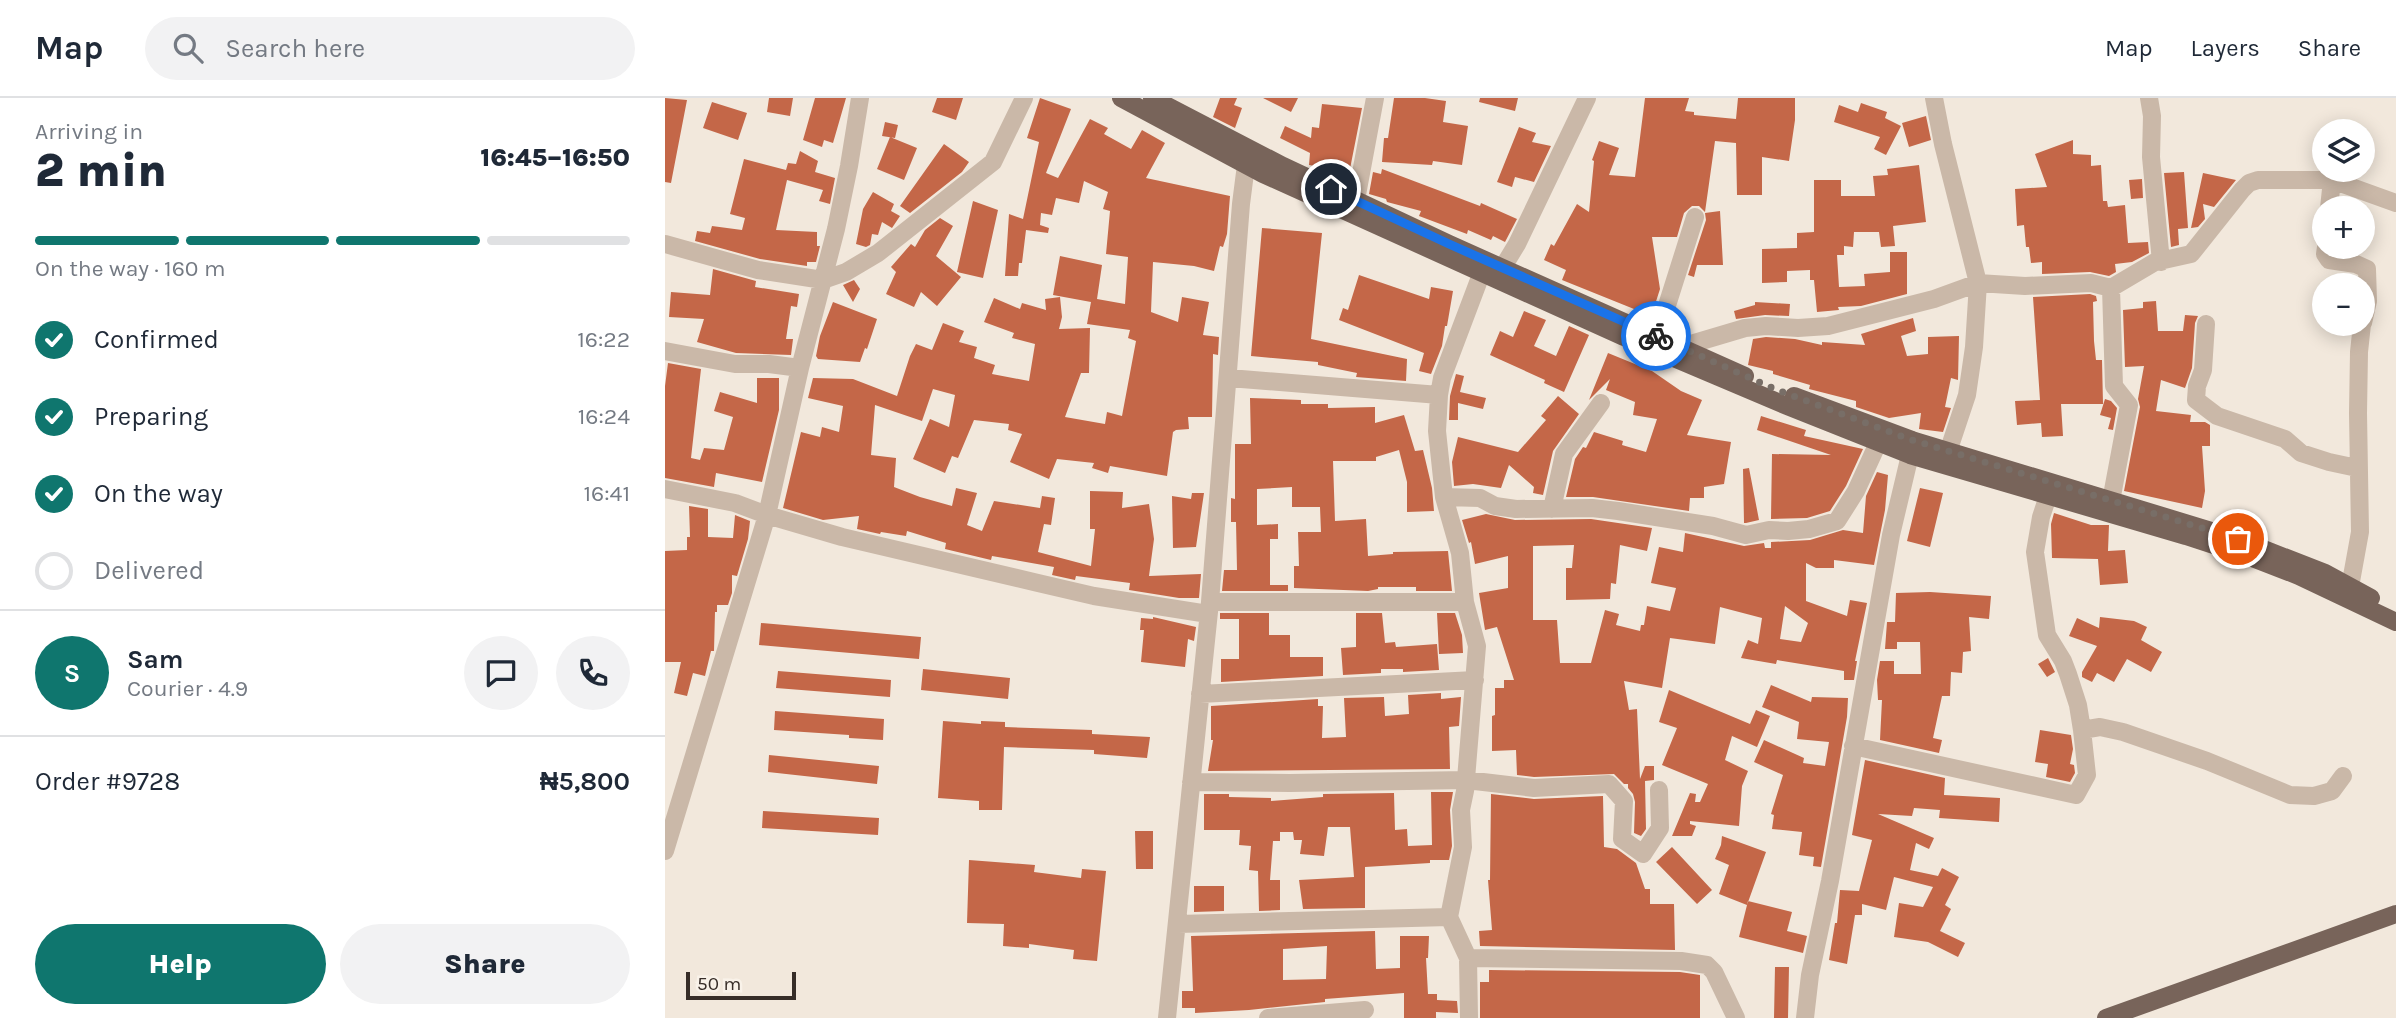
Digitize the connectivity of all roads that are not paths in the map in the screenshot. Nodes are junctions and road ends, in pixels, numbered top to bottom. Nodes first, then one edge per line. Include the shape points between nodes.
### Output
1 (860, 98) edge
2 (1024, 98) edge
3 (1121, 98) edge
4 (1152, 98) edge
5 (1375, 98) edge
6 (1587, 98) edge
7 (1934, 98) edge
8 (2149, 98) edge
9 (1250, 158) junction
10 (2312, 180) edge
11 (2338, 182) edge
12 (1356, 200) junction
13 (2396, 202) edge
14 (1695, 217) dead end
15 (665, 244) edge
16 (2328, 259) edge
17 (2161, 262) junction
18 (1503, 267) junction
19 (1482, 272) junction
20 (2367, 273) edge
21 (823, 280) junction
22 (1978, 282) junction
23 (2111, 288) junction
24 (2206, 324) dead end
25 (2361, 336) edge
26 (1657, 337) junction
27 (1681, 347) junction
28 (665, 351) edge
29 (800, 368) junction
30 (1229, 378) junction
31 (1439, 395) junction
32 (1601, 402) dead end
33 (1878, 443) junction
34 (1911, 447) junction
35 (1948, 452) junction
36 (2357, 468) junction
37 (665, 489) edge
38 (2048, 496) junction
39 (1444, 497) junction
40 (2111, 501) junction
41 (1552, 509) junction
42 (767, 515) junction
43 (2350, 587) junction
44 (1465, 602) junction
45 (1209, 608) junction
46 (2396, 610) edge
47 (2396, 622) edge
48 (1475, 680) junction
49 (1200, 694) junction
50 (2082, 730) junction
51 (1853, 746) junction
52 (2343, 776) dead end
53 (1466, 780) junction
54 (1191, 782) junction
55 (1659, 790) dead end
56 (665, 851) edge
57 (2396, 914) edge
58 (1449, 917) junction
59 (1178, 924) junction
60 (1468, 958) junction
61 (1365, 1010) dead end
62 (1167, 1018) edge
63 (1268, 1018) edge
64 (1469, 1018) edge
65 (1736, 1018) edge
66 (1805, 1018) edge
67 (2106, 1018) edge

1 - 21 street
2 - 21 street via 993,162 879,253
3 - 9 main road
4 - 9 main road
5 - 12 street
6 - 18 street
7 - 22 street
8 - 17 street
9 - 12 main road
9 - 19 main road
9 - 30 street via 1241,204
10 - 17 street via 2249,183 2191,254
11 - 13 street
12 - 18 main road
14 - 26 street
15 - 21 street via 758,270
16 - 20 street via 2356,264
17 - 23 street
18 - 26 main road
19 - 31 street
19 - 33 main road via 1670,357
21 - 29 street
22 - 23 street via 2025,286 2091,283
22 - 27 street via 1828,326 1745,328
22 - 35 street via 1967,395
23 - 40 street via 2114,386 2129,405
24 - 36 street via 2196,400 2217,416 2285,439 2301,453
25 - 36 street
26 - 27 main road
27 - 34 main road
28 - 29 street via 735,364
29 - 42 street
30 - 31 street
30 - 45 street
31 - 39 street via 1437,430
32 - 41 street via 1564,454
33 - 34 main road
33 - 41 street via 1837,522 1809,529 1746,535 1618,511
34 - 35 main road
34 - 38 main road
34 - 51 street
35 - 40 main road
36 - 43 street via 2360,532
37 - 42 street via 735,503
38 - 47 main road via 2250,557
38 - 50 street via 2035,552 2047,635 2068,674
39 - 41 street via 1480,498 1516,509
39 - 44 street via 1460,553
40 - 43 main road via 2238,539
42 - 45 street via 1072,591
42 - 56 street
43 - 46 main road
44 - 45 street
44 - 48 street via 1476,646
45 - 49 street
48 - 49 street
48 - 53 street
49 - 54 street
50 - 51 street via 2087,775 2076,795
50 - 52 street via 2100,727 2123,732 2290,795 2314,796 2332,790
51 - 66 street
53 - 54 street
53 - 55 street via 1534,788 1609,784 1624,801 1622,839 1643,854 1660,828
53 - 58 street via 1461,810 1463,847
54 - 59 street
57 - 67 main road
58 - 59 street
58 - 60 street
59 - 62 street
60 - 64 street
60 - 65 street via 1707,965
61 - 63 street

